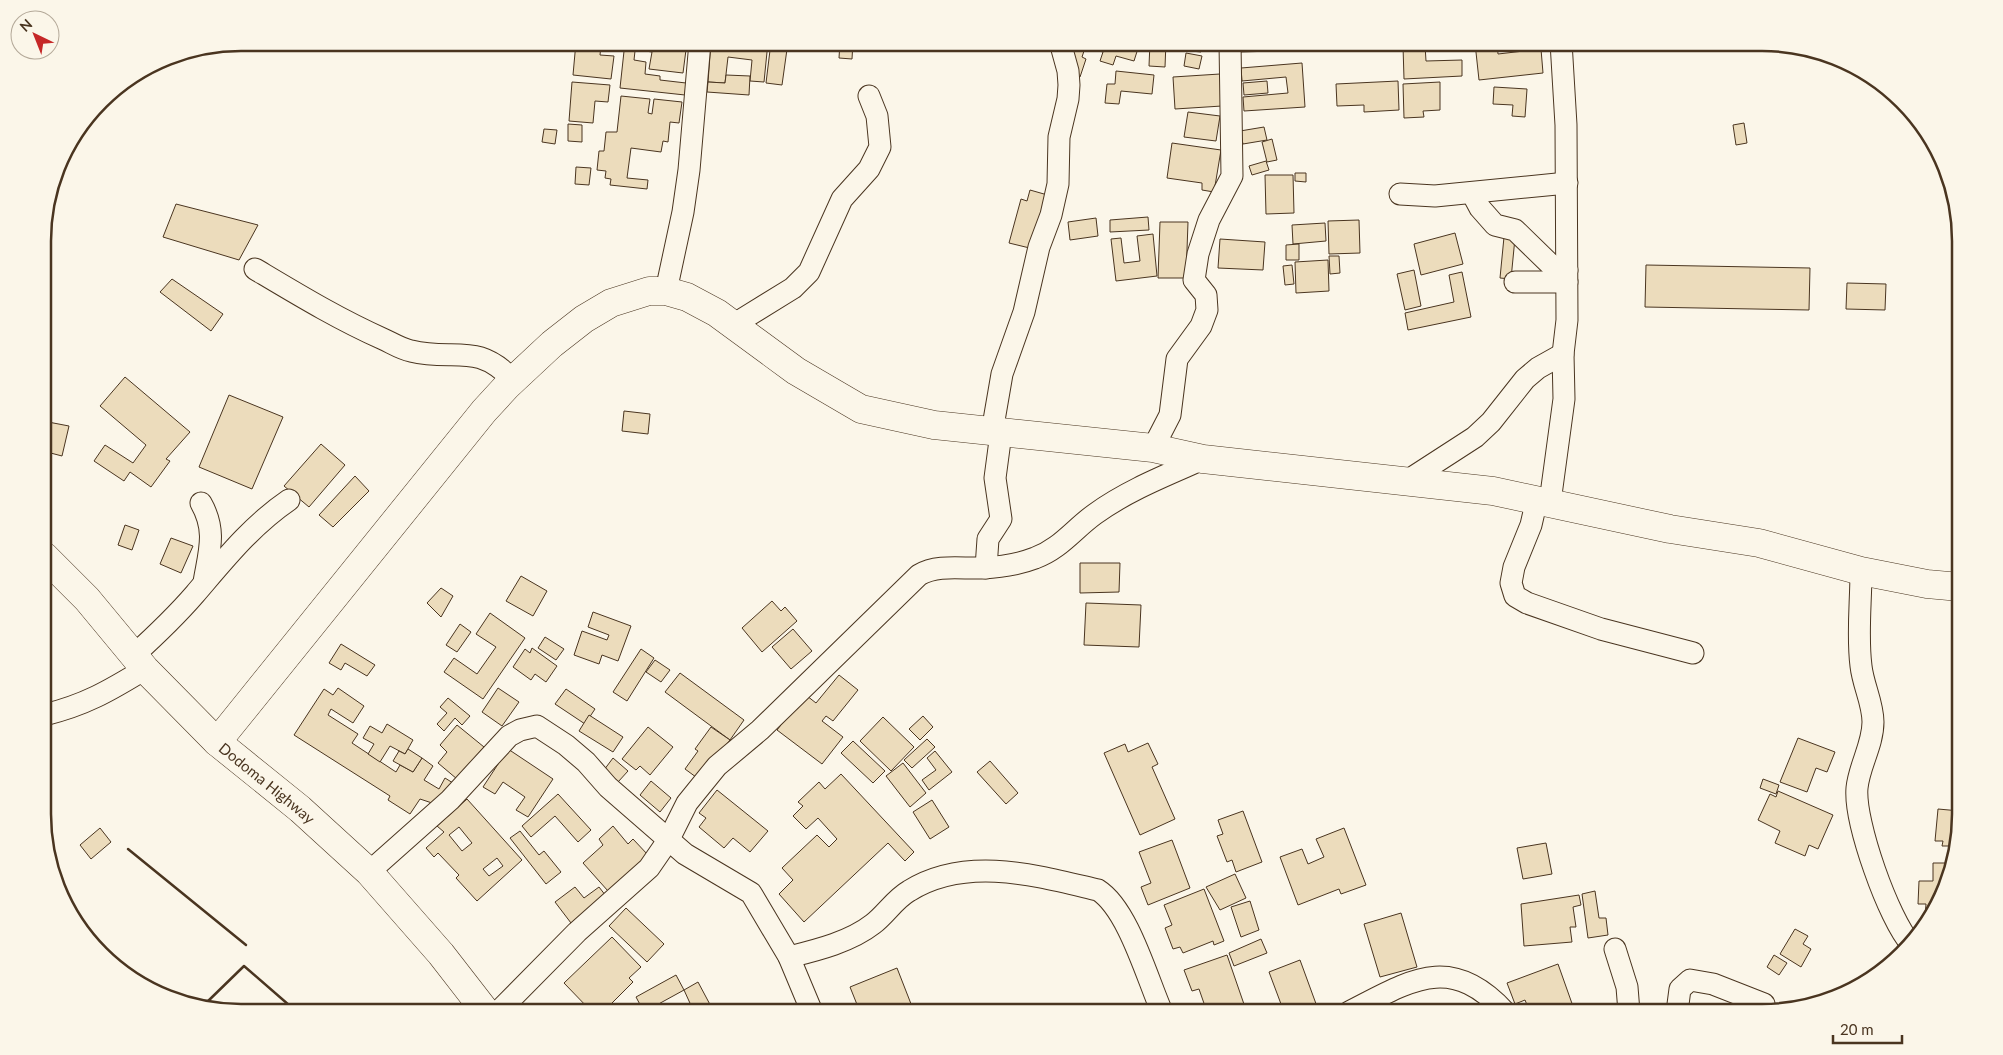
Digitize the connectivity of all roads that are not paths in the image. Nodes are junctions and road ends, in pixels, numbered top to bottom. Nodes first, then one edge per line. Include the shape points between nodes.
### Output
1 (699, 51) edge
2 (1062, 51) edge
3 (1230, 51) edge
4 (1562, 51) edge
5 (869, 96) dead end
6 (1567, 183) junction
7 (1472, 193) junction
8 (1400, 194) dead end
9 (255, 269) dead end
10 (1567, 276) junction
11 (1514, 282) dead end
12 (666, 291) junction
13 (733, 325) junction
14 (1563, 354) junction
15 (513, 380) junction
16 (996, 433) junction
17 (1153, 448) junction
18 (1203, 459) junction
19 (1407, 481) junction
20 (289, 500) dead end
21 (1544, 500) junction
22 (201, 503) dead end
23 (51, 563) edge
24 (986, 568) junction
25 (1861, 571) junction
26 (204, 583) junction
27 (1952, 586) edge
28 (1693, 653) dead end
29 (139, 663) junction
30 (51, 713) edge
31 (217, 742) junction
32 (669, 839) junction
33 (370, 872) junction
34 (1905, 937) edge
35 (1615, 948) dead end
36 (789, 957) junction
37 (480, 1004) edge
38 (506, 1004) edge
39 (809, 1004) edge
40 (1159, 1004) edge
41 (1366, 1004) edge
42 (1496, 1004) edge
43 (1628, 1004) edge
44 (1678, 1004) edge
45 (1764, 1004) dead end

1 - 12 street via 684,212
2 - 16 street via 1069,85 1059,137 1058,184 1024,312 1002,374
3 - 17 street via 1232,176 1209,220 1195,268 1194,280 1206,295 1207,310 1201,326 1177,359 1170,415
4 - 6 street
5 - 13 street via 877,116 880,147 869,169 842,199 810,272 793,288
6 - 7 street
6 - 10 street
7 - 8 street
7 - 10 street via 1495,226 1515,230
9 - 15 street via 329,312 409,351 481,357
10 - 11 street
10 - 14 street
12 - 13 main road via 687,297
12 - 15 main road via 650,291 611,303 552,344
13 - 16 main road via 796,371 862,409 934,426
14 - 19 street via 1525,379 1475,437
14 - 21 street via 1564,399
15 - 31 main road via 484,411
16 - 17 main road
16 - 24 street via 995,478 1001,519 988,539
17 - 18 main road
18 - 19 main road
18 - 24 street via 1136,489 1094,514 1048,553 1016,564
19 - 21 main road
20 - 26 street via 236,545
21 - 25 main road via 1670,529 1759,543
21 - 28 street via 1514,567 1511,583 1515,596 1601,629
22 - 26 street via 209,517 212,535
23 - 29 main road, Dodoma Highway via 87,599
24 - 32 street via 939,568 920,575 760,730 717,766 687,803
25 - 27 main road
25 - 34 street via 1861,668 1873,723 1857,788 1857,808 1889,904
26 - 29 street
29 - 30 street via 98,698
29 - 31 main road, Dodoma Highway
31 - 33 main road, Dodoma Highway via 300,809
32 - 33 street via 608,787 566,745 533,726 509,736 450,800
32 - 36 street via 685,854 751,893
32 - 38 street via 649,868 577,932
33 - 37 main road, Dodoma Highway
35 - 43 street via 1627,987
36 - 39 street
36 - 40 street via 822,948 862,931 908,892 930,882 976,872 1024,874 1098,890 1107,896 1121,913
41 - 42 street via 1407,984 1447,976 1474,984
44 - 45 street via 1680,989 1690,980 1713,984

